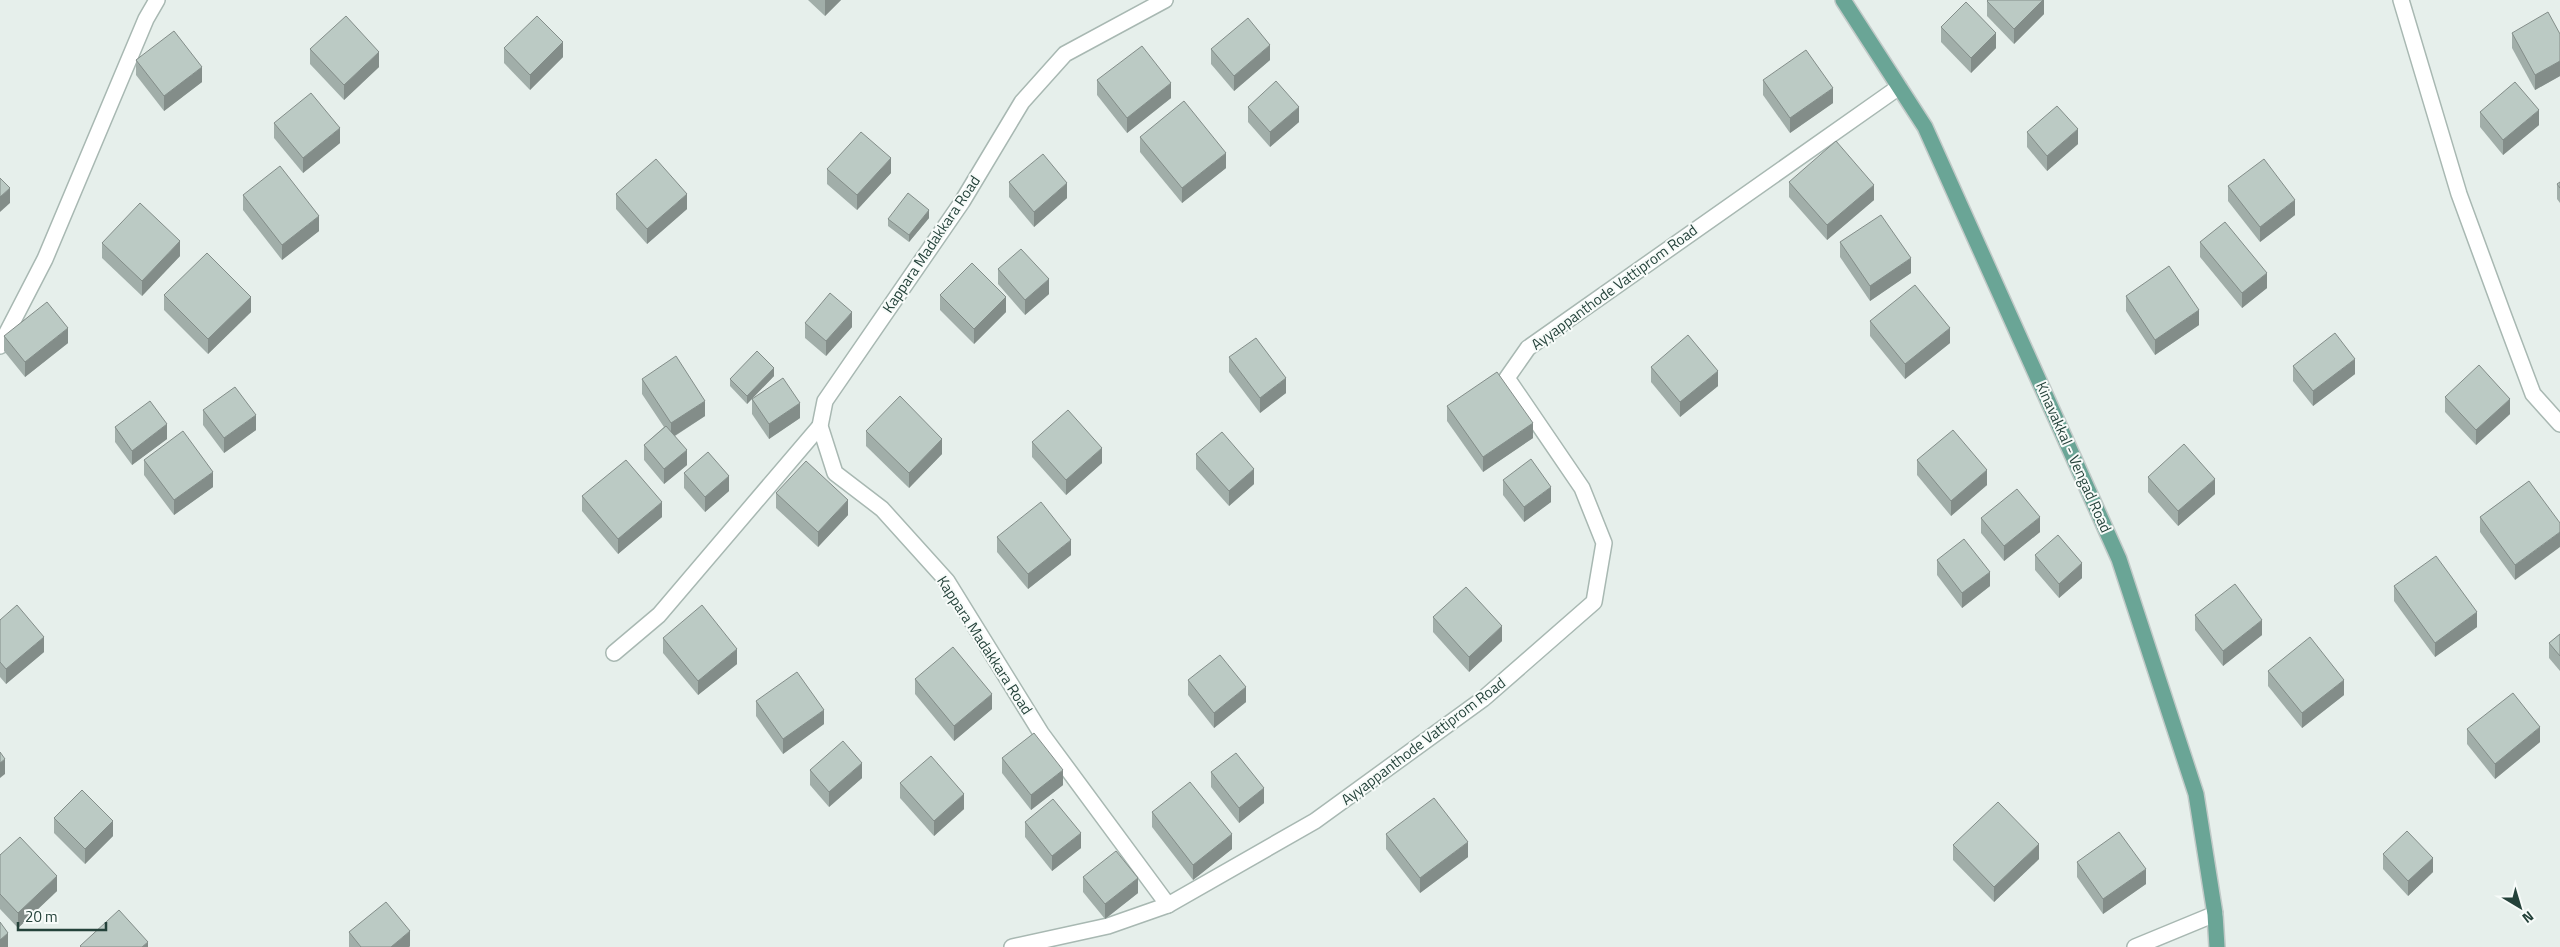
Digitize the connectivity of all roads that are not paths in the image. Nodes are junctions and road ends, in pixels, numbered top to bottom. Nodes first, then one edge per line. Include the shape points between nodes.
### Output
1 (157, 0) edge
2 (1165, 0) edge
3 (1842, 0) edge
4 (2401, 0) edge
5 (1900, 87) junction
6 (0, 346) edge
7 (2560, 424) edge
8 (820, 426) junction
9 (614, 653) dead end
10 (1168, 906) junction
11 (2215, 914) junction
12 (1012, 947) edge
13 (2135, 947) edge
14 (2217, 947) edge

1 - 6 street via 146,19 45,259
2 - 8 street, Kappara Madakkara Road via 1065,54 1022,102 962,202 825,401
3 - 5 main road, Kinavakkal - Vengad Road
4 - 7 street via 2458,194 2513,341 2533,394
5 - 10 street, Ayyappanthode Vattiprom Road via 1528,348 1508,378 1582,488 1604,543 1594,602 1484,699 1315,821
5 - 11 main road, Kinavakkal - Vengad Road via 1925,127 2119,558 2196,794
8 - 9 street via 659,615
8 - 10 street, Kappara Madakkara Road via 834,473 882,509 947,581 1041,733
10 - 12 street via 1108,926
11 - 13 street
11 - 14 main road, Kinavakkal - Vengad Road

